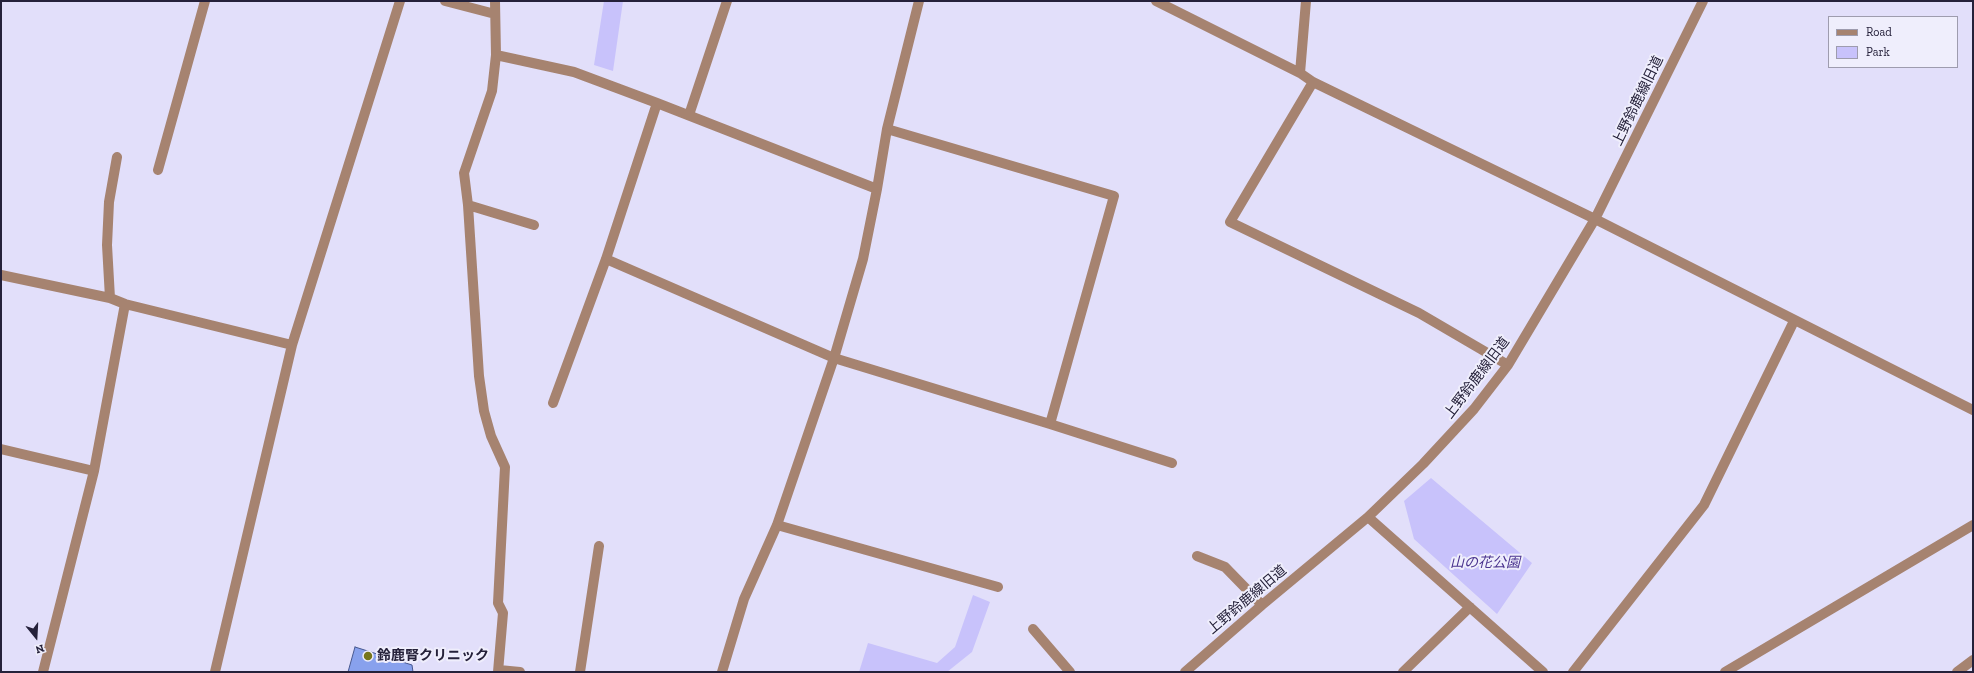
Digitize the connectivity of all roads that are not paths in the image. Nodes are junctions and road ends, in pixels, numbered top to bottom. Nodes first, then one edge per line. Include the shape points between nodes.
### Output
1 (205, 1) edge
2 (400, 1) edge
3 (445, 1) edge
4 (495, 1) edge
5 (727, 1) edge
6 (919, 1) edge
7 (1156, 1) edge
8 (1306, 1) edge
9 (1704, 1) edge
10 (494, 14) junction
11 (496, 55) junction
12 (1300, 73) junction
13 (1313, 82) junction
14 (657, 103) junction
15 (689, 115) junction
16 (887, 129) junction
17 (116, 157) dead end
18 (158, 170) dead end
19 (876, 189) junction
20 (468, 205) junction
21 (1595, 219) junction
22 (534, 225) dead end
23 (606, 259) junction
24 (1, 275) edge
25 (110, 298) junction
26 (125, 304) junction
27 (1794, 321) junction
28 (292, 345) junction
29 (834, 358) junction
30 (1508, 365) junction
31 (553, 403) dead end
32 (1973, 410) edge
33 (1050, 424) junction
34 (1, 449) edge
35 (1172, 463) dead end
36 (94, 471) junction
37 (1368, 517) junction
38 (777, 524) junction
39 (1973, 526) edge
40 (599, 546) dead end
41 (1197, 556) dead end
42 (998, 587) dead end
43 (1262, 605) junction
44 (1470, 607) junction
45 (1033, 629) dead end
46 (1973, 660) edge
47 (498, 671) edge
48 (44, 672) edge
49 (215, 672) edge
50 (520, 672) edge
51 (580, 672) edge
52 (722, 672) edge
53 (1070, 672) edge
54 (1185, 672) edge
55 (1403, 672) edge
56 (1543, 672) edge
57 (1573, 672) edge
58 (1725, 672) edge
59 (1957, 672) edge

1 - 18 street
2 - 28 street
3 - 10 street
4 - 10 street
5 - 15 street
6 - 16 street
7 - 12 street
8 - 12 street
9 - 21 street, 上野鈴鹿線旧道
10 - 11 street
11 - 14 street via 574,72
11 - 20 street via 492,91 464,173
12 - 13 street
13 - 21 street
13 - 30 street via 1230,222 1419,313
14 - 15 street
14 - 23 street
15 - 19 street
16 - 19 street
16 - 33 street via 1114,196
17 - 25 street via 109,202 107,245
19 - 29 street via 863,258
20 - 22 street
20 - 47 street via 479,376 491,436 505,467 498,603 503,613
21 - 27 street
21 - 30 street, 上野鈴鹿線旧道
23 - 29 street
23 - 31 street
24 - 25 street
25 - 26 street
26 - 28 street
26 - 36 street
27 - 32 street
27 - 57 street via 1704,506
28 - 49 street
29 - 33 street
29 - 38 street
30 - 37 street, 上野鈴鹿線旧道 via 1474,409 1423,464
33 - 35 street
34 - 36 street
36 - 48 street
37 - 43 street, 上野鈴鹿線旧道
37 - 44 street
38 - 42 street
38 - 52 street via 744,598
39 - 58 street
40 - 51 street
41 - 43 street via 1225,567
43 - 54 street, 上野鈴鹿線旧道
44 - 55 street
44 - 56 street
45 - 53 street
46 - 59 street
47 - 50 street

